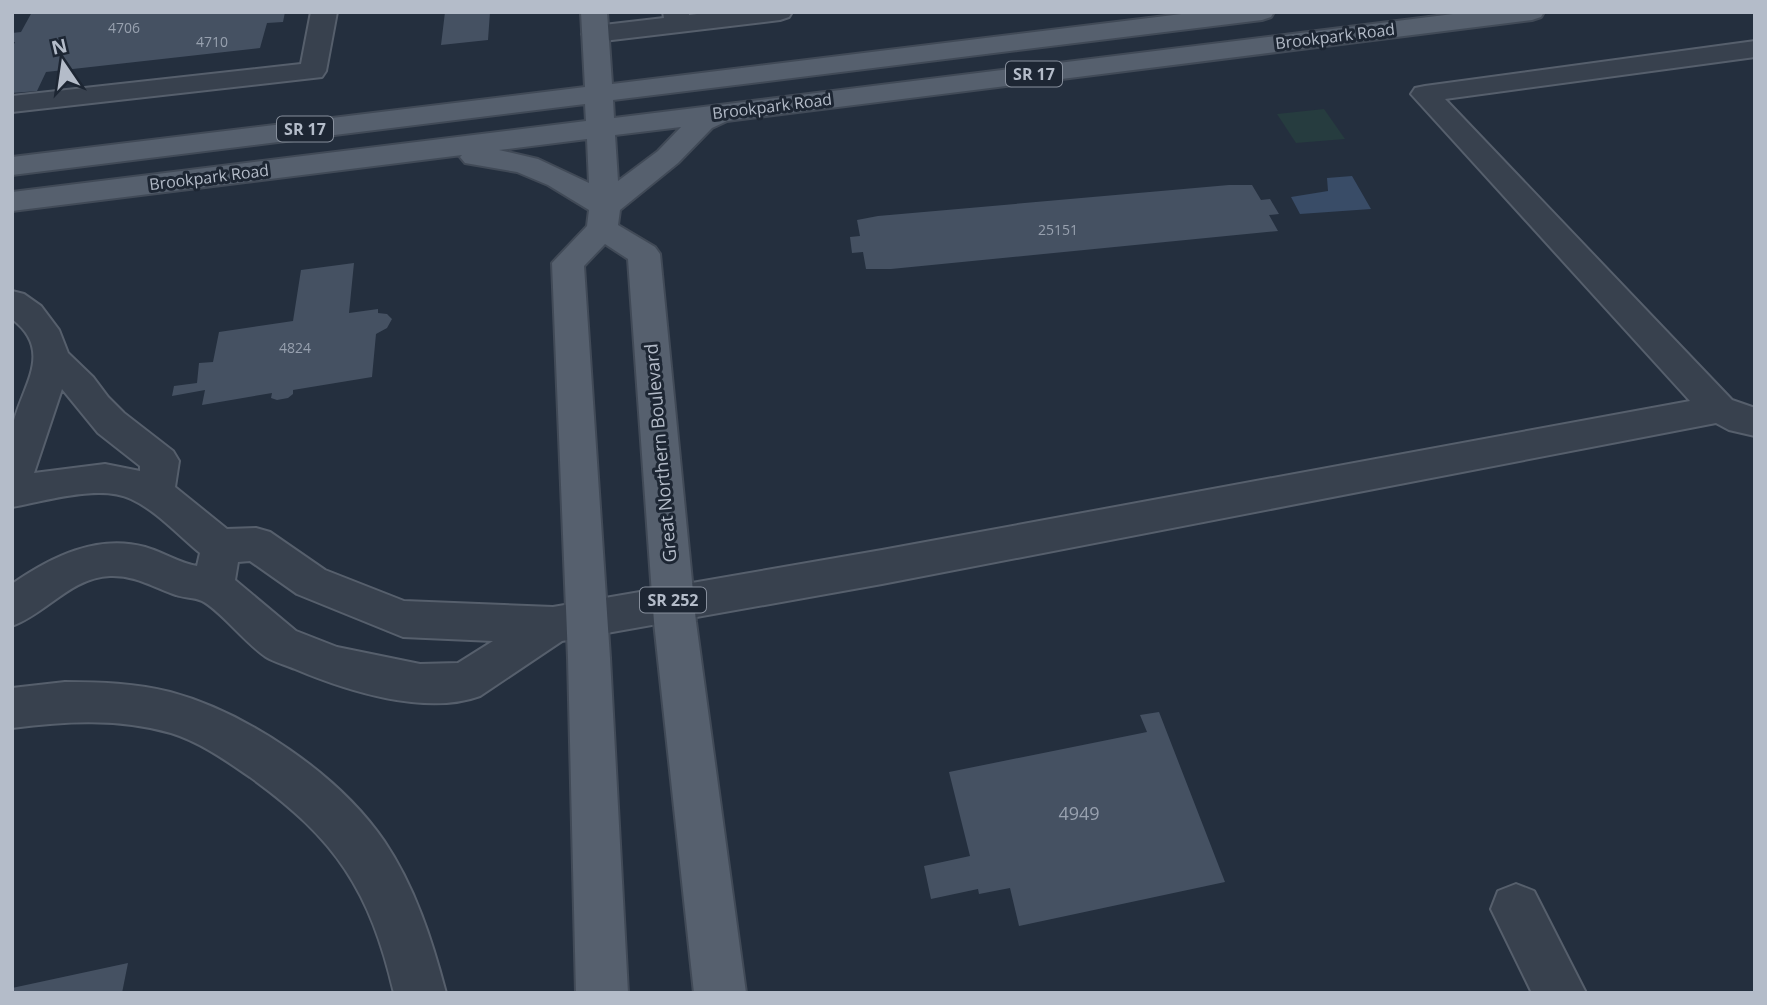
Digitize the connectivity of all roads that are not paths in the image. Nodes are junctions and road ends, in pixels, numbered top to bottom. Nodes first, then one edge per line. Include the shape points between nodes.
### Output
1 (324, 12) edge
2 (780, 12) edge
3 (1262, 12) edge
4 (1532, 12) edge
5 (677, 18) edge
6 (595, 23) edge
7 (1755, 49) edge
8 (598, 93) junction
9 (12, 104) edge
10 (724, 112) junction
11 (599, 128) junction
12 (361, 157) junction
13 (12, 166) edge
14 (12, 202) edge
15 (603, 217) junction
16 (12, 302) edge
17 (54, 359) junction
18 (1719, 409) junction
19 (1755, 422) edge
20 (12, 482) edge
21 (12, 492) edge
22 (155, 493) junction
23 (217, 566) junction
24 (674, 604) junction
25 (12, 608) edge
26 (570, 622) junction
27 (12, 708) edge
28 (1516, 909) dead end
29 (420, 993) edge
30 (602, 993) edge
31 (720, 993) edge
32 (1560, 993) edge

1 - 9 street via 313,71
2 - 5 street
3 - 8 main road, Brookpark Road / SR 17
4 - 10 main road, Brookpark Road / SR 17
5 - 6 street
6 - 8 main road
7 - 18 street via 1425,94
8 - 11 main road
8 - 13 main road, Brookpark Road / SR 17
10 - 11 main road, Brookpark Road / SR 17
10 - 15 main road via 702,122
11 - 12 main road, Brookpark Road / SR 17
11 - 15 main road
12 - 14 main road, Brookpark Road / SR 17
12 - 15 main road via 498,157 548,171
15 - 24 main road, Great Northern Boulevard / SR 252 via 644,254
15 - 26 main road via 568,263
16 - 17 street via 37,320
17 - 20 street
17 - 22 street via 111,423 160,461
18 - 19 street
18 - 24 street
21 - 22 street via 101,478
22 - 23 street
23 - 25 street via 178,579 148,564 115,558 93,561 62,572
23 - 26 street via 256,544 311,582 403,619
23 - 26 street via 281,644 335,666 420,684 465,682
24 - 26 street
24 - 31 main road, Great Northern Boulevard / SR 252
26 - 30 main road
27 - 29 street via 94,701 164,711 221,733 301,786 327,808 372,864 396,913
28 - 32 street

